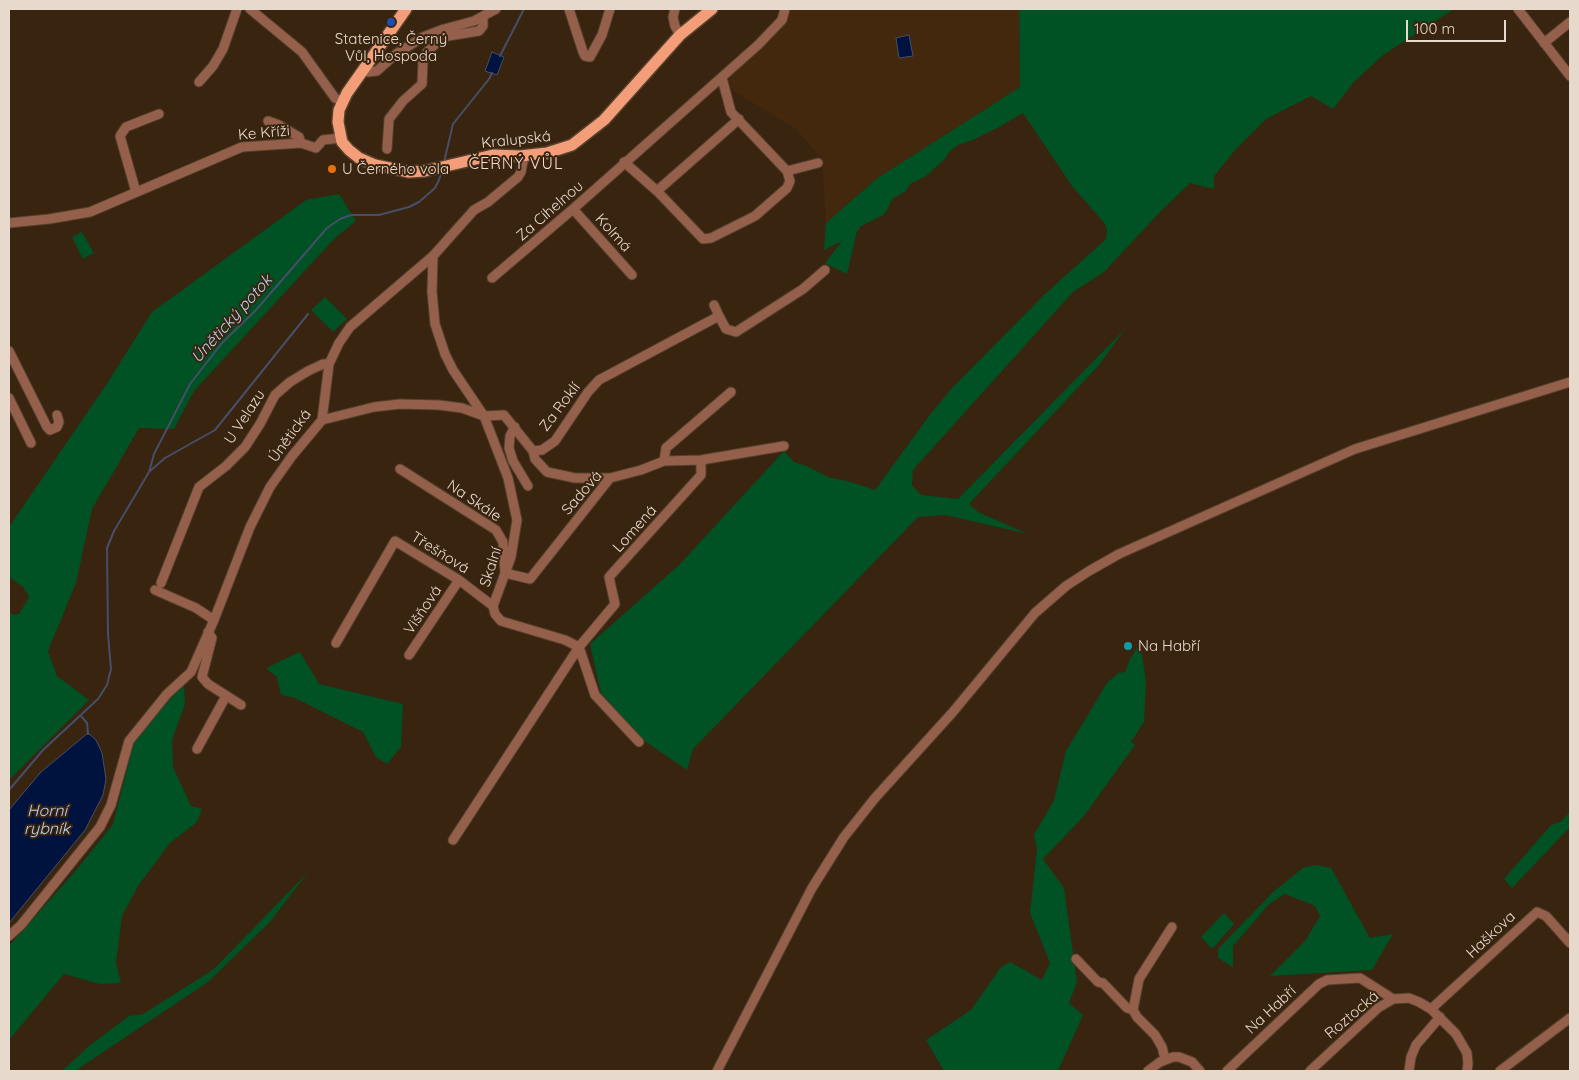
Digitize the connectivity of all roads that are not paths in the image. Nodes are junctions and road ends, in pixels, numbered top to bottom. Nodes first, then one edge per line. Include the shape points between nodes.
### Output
1 (237, 9) edge
2 (250, 9) edge
3 (406, 9) edge
4 (496, 9) edge
5 (569, 9) edge
6 (610, 9) edge
7 (675, 9) edge
8 (712, 9) edge
9 (785, 9) edge
10 (1518, 9) edge
11 (483, 18) junction
12 (1570, 22) edge
13 (680, 35) junction
14 (1544, 42) junction
15 (363, 69) junction
16 (1570, 76) edge
17 (722, 78) junction
18 (199, 82) dead end
19 (343, 102) junction
20 (158, 114) dead end
21 (739, 119) junction
22 (268, 121) dead end
23 (340, 138) junction
24 (301, 143) junction
25 (387, 149) dead end
26 (524, 156) junction
27 (624, 162) junction
28 (818, 163) dead end
29 (787, 171) junction
30 (657, 191) junction
31 (136, 192) junction
32 (574, 209) junction
33 (9, 223) edge
34 (433, 256) junction
35 (826, 270) dead end
36 (632, 275) dead end
37 (492, 278) dead end
38 (714, 305) dead end
39 (719, 316) junction
40 (9, 352) edge
41 (329, 364) junction
42 (1570, 382) edge
43 (731, 392) dead end
44 (9, 398) edge
45 (57, 415) dead end
46 (484, 416) junction
47 (322, 420) junction
48 (515, 427) junction
49 (31, 443) dead end
50 (784, 446) dead end
51 (533, 451) junction
52 (701, 460) junction
53 (664, 461) junction
54 (400, 469) dead end
55 (610, 478) junction
56 (528, 486) dead end
57 (504, 573) junction
58 (459, 580) junction
59 (493, 606) junction
60 (214, 620) junction
61 (208, 632) junction
62 (336, 643) dead end
63 (579, 647) junction
64 (410, 655) dead end
65 (226, 696) junction
66 (241, 705) dead end
67 (639, 742) dead end
68 (197, 750) dead end
69 (453, 840) dead end
70 (1172, 927) dead end
71 (9, 936) edge
72 (1570, 943) edge
73 (1076, 959) dead end
74 (1393, 999) junction
75 (1134, 1010) junction
76 (1430, 1010) junction
77 (1440, 1017) junction
78 (1570, 1018) edge
79 (1165, 1059) junction
80 (717, 1071) edge
81 (1148, 1071) edge
82 (1200, 1071) edge
83 (1227, 1071) edge
84 (1310, 1071) edge
85 (1409, 1071) edge
86 (1467, 1071) edge
87 (1500, 1071) edge

1 - 18 street via 223,49
2 - 19 street via 302,52 335,98
3 - 15 main road
4 - 11 street
5 - 6 street via 583,52 590,57 602,35
7 - 13 street via 673,17
8 - 13 main road, Kralupská
9 - 17 street, Za Cihelnou via 782,20
10 - 14 street
11 - 15 street via 432,32 401,50 378,71
11 - 25 street via 479,31 448,36 427,52 422,84 389,119
12 - 14 street
13 - 26 main road, Kralupská via 611,113 584,136 561,150
14 - 16 street
15 - 19 main road
17 - 21 street via 731,112
17 - 27 street, Za Cihelnou
19 - 23 main road via 338,122
20 - 31 street via 126,127 120,136
21 - 29 street
21 - 30 street
22 - 24 street via 299,137
23 - 24 street, Ke Kříži via 324,140 316,148
23 - 26 main road, Kralupská via 353,154 375,165 400,171 426,171 493,155
24 - 31 street, Ke Kříži via 232,150
26 - 34 street, Únětická via 518,177 474,210
27 - 30 street
27 - 32 street, Za Cihelnou
28 - 29 street
29 - 30 street via 788,188 755,216 711,238 697,234
31 - 33 street, Ke Kříži via 90,212
32 - 36 street, Kolmá
32 - 37 street, Za Cihelnou
34 - 41 street, Únětická via 350,327
34 - 46 street, Skalní via 435,324 453,370
35 - 39 street via 804,289 736,332 726,329
38 - 39 street
39 - 51 street, Za Roklí via 599,380 555,441 542,450
40 - 45 street via 50,430 57,427
41 - 47 street, Únětická
41 - 60 street, U Velazu via 308,371 275,395 245,447 199,487 158,587
42 - 80 street via 1355,449 1119,554 1066,586 1035,612 844,837 812,888
43 - 53 street via 666,448
44 - 49 street
46 - 47 street via 462,408 400,404
46 - 48 street, Za Roklí via 504,414
46 - 57 street, Skalní via 508,478 517,520 511,557
47 - 60 street, Únětická via 270,487 250,527
48 - 51 street, Za Roklí
48 - 56 street via 509,448
50 - 52 street
51 - 55 street via 535,460 547,472 575,478
52 - 53 street
52 - 63 street, Lomená via 701,475 609,577 615,604
53 - 55 street, Sadová
54 - 57 street, Na Skále via 496,530 503,542
55 - 57 street, Sadová via 530,579
57 - 59 street, Skalní
58 - 59 street, Třešňová
58 - 62 street, Třešňová via 395,541
58 - 64 street, Višňová
59 - 63 street, Skalní via 501,621
60 - 61 street, Únětická
61 - 65 street via 212,638 202,678
61 - 71 street, Únětická via 191,672 167,694 129,741 111,805 100,827
63 - 67 street via 595,695
63 - 69 street
65 - 66 street
65 - 68 street
70 - 75 street via 1139,979
72 - 76 street, Haškova via 1546,916 1537,912
73 - 75 street via 1127,1008
74 - 76 street, Roztocká via 1409,998
74 - 83 street, Na Habří via 1360,978 1327,980
74 - 84 street, Roztocká via 1373,1012
75 - 79 street via 1136,1017 1155,1035
76 - 77 street, Roztocká
77 - 85 street via 1416,1045
77 - 86 street, Roztocká via 1465,1047
78 - 87 street
79 - 81 street
79 - 82 street via 1183,1058

